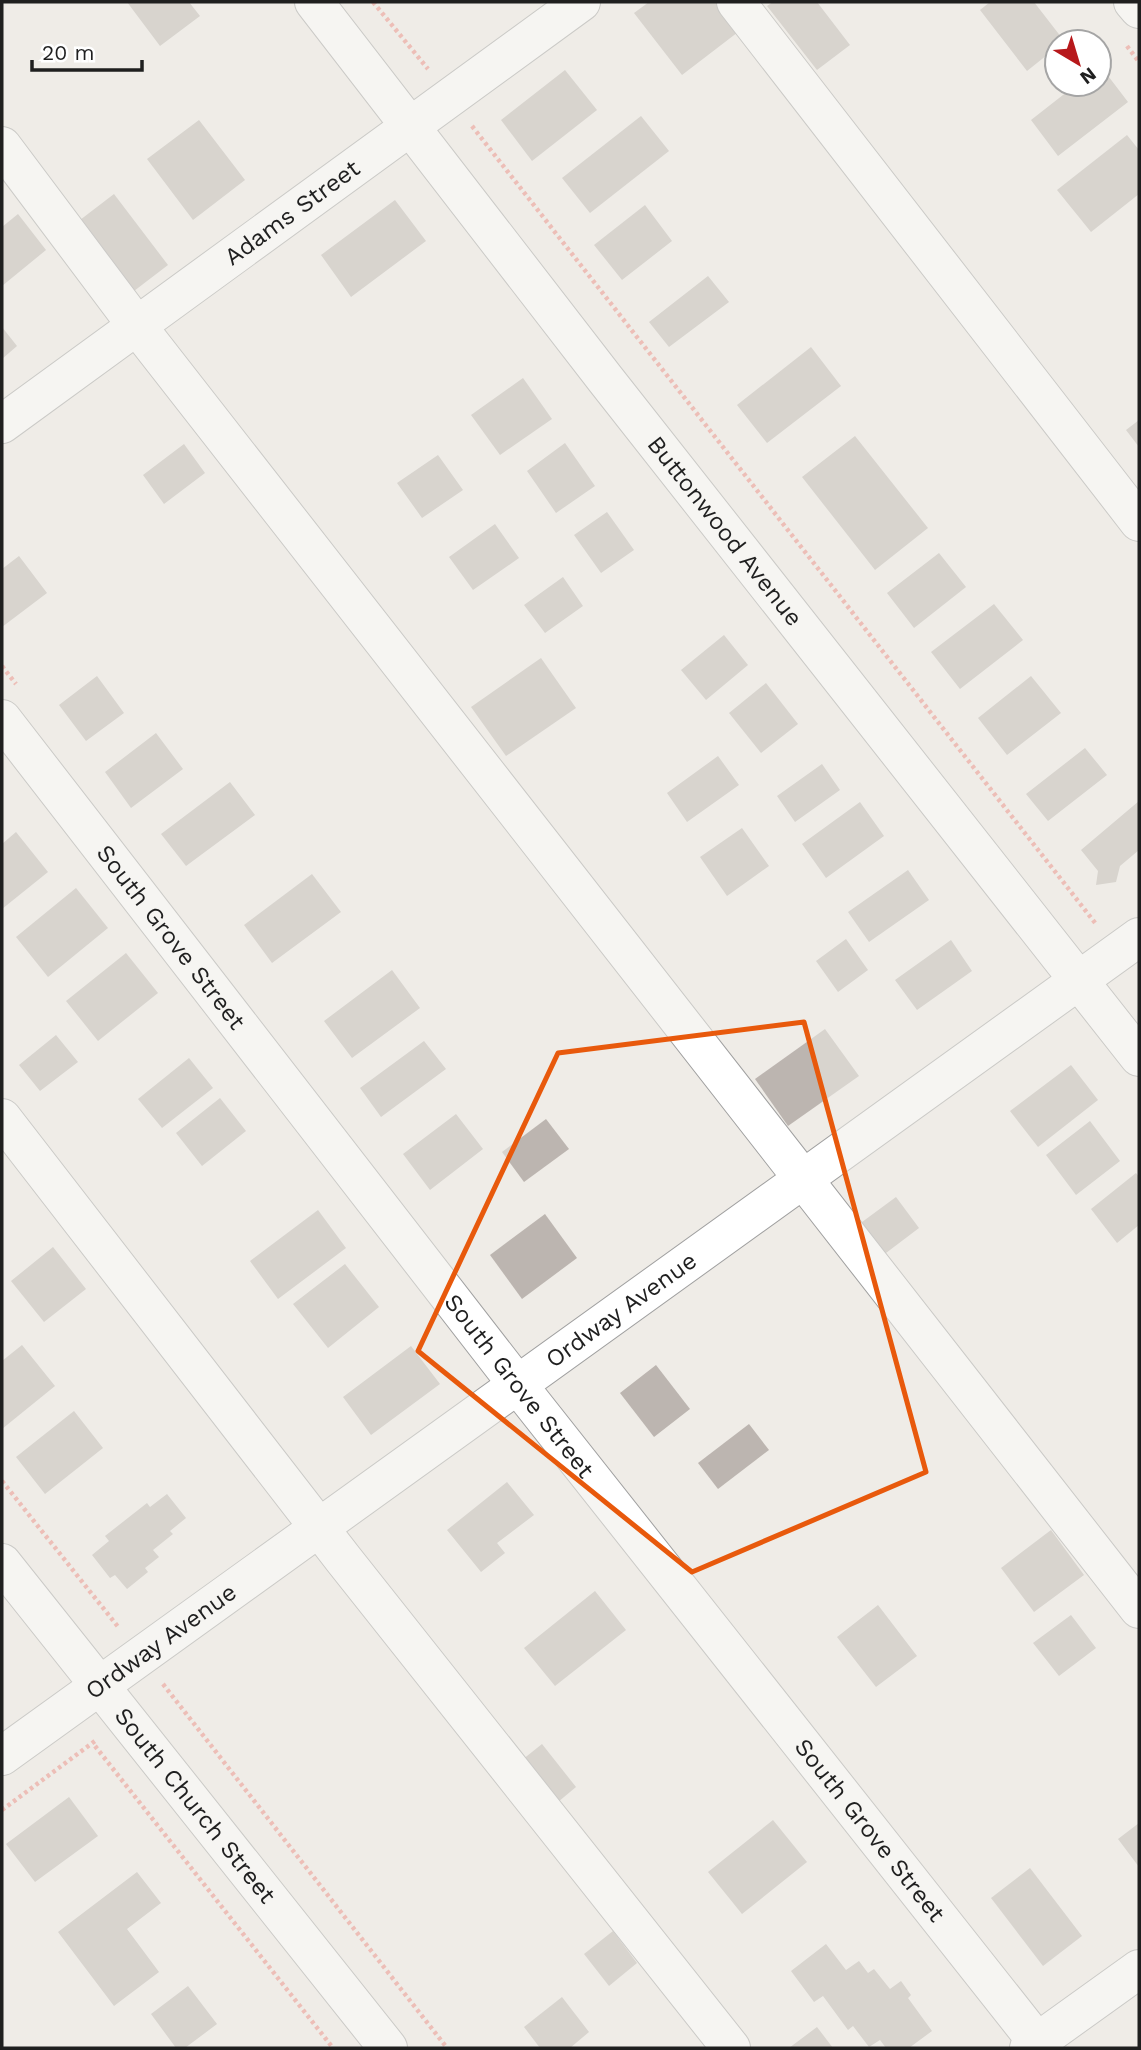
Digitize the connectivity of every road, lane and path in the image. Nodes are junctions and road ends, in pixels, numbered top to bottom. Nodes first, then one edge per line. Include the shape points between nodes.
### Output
1 (314, 2) edge
2 (373, 2) edge
3 (581, 2) edge
4 (736, 2) edge
5 (1133, 2) edge
6 (1139, 9) edge
7 (450, 97) junction
8 (411, 126) junction
9 (2, 146) edge
10 (137, 326) junction
11 (2, 424) edge
12 (1139, 522) edge
13 (2, 719) edge
14 (1129, 945) edge
15 (1080, 981) junction
16 (1139, 1057) edge
17 (2, 1118) edge
18 (802, 1181) junction
19 (517, 1384) junction
20 (2, 1481) edge
21 (319, 1527) junction
22 (2, 1563) edge
23 (1139, 1609) edge
24 (141, 1655) junction
25 (101, 1684) junction
26 (66, 1710) junction
27 (127, 1718) junction
28 (92, 1743) junction
29 (2, 1756) edge
30 (2, 1810) edge
31 (1139, 1969) edge
32 (1036, 2046) edge
33 (333, 2048) edge
34 (387, 2048) edge
35 (447, 2048) edge
36 (731, 2048) edge

1 - 8 street, Buttonwood Avenue
2 - 7 path
3 - 7 street, Adams Street
4 - 12 street
5 - 6 street
7 - 8 street, Adams Street
7 - 14 path
8 - 10 street, Adams Street
8 - 15 street, Buttonwood Avenue
9 - 10 street
10 - 11 street, Adams Street
10 - 18 street
13 - 19 street, South Grove Street
14 - 15 street, Ordway Avenue
15 - 16 street, Buttonwood Avenue
15 - 18 street, Ordway Avenue
17 - 21 street
18 - 19 street, Ordway Avenue
18 - 23 street
19 - 21 street, Ordway Avenue
19 - 32 street, South Grove Street
20 - 24 path
21 - 24 street, Ordway Avenue
21 - 36 street
22 - 25 street, South Church Street
24 - 25 street, Ordway Avenue
24 - 35 path
25 - 26 street, Ordway Avenue
25 - 27 street, South Church Street
26 - 28 path
26 - 29 street, Ordway Avenue
27 - 28 path
27 - 34 street, South Church Street
28 - 30 path
28 - 33 path
31 - 32 street

